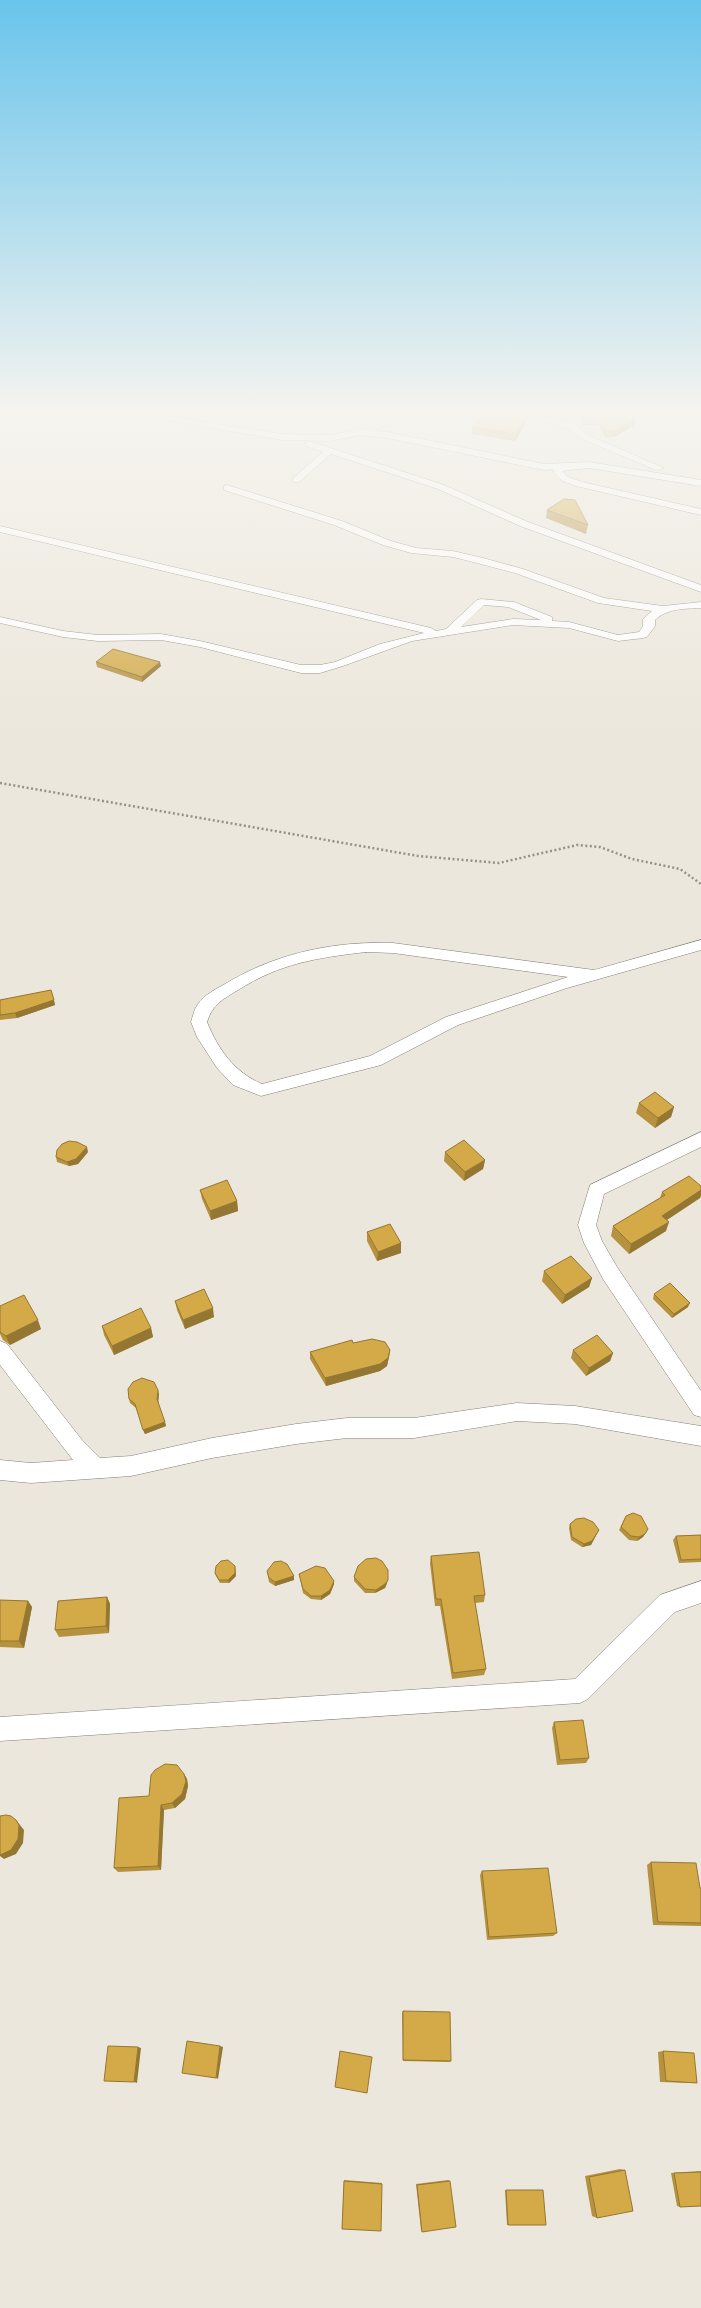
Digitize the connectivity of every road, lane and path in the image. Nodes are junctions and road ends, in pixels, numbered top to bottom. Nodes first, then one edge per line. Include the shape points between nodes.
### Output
1 (337, 523) edge
2 (521, 523) edge
3 (0, 529) edge
4 (701, 590) edge
5 (701, 605) edge
6 (662, 608) junction
7 (0, 620) edge
8 (557, 624) junction
9 (445, 632) junction
10 (0, 783) edge
11 (701, 884) edge
12 (701, 945) edge
13 (593, 975) junction
14 (701, 1139) edge
15 (0, 1350) edge
16 (701, 1408) edge
17 (701, 1436) edge
18 (95, 1468) junction
19 (2, 1470) edge
20 (701, 1592) edge
21 (0, 1729) edge

1 - 6 street via 387,543 415,551 479,560 602,601
2 - 4 street
3 - 9 street
5 - 6 street
6 - 8 street via 649,619 643,635 632,637 618,638
7 - 9 street via 98,638 161,637 301,669 320,669 384,646
8 - 9 street via 513,622
8 - 9 street via 510,604 481,602
10 - 11 path via 418,856 500,863 577,845 600,847 632,859 680,869
12 - 13 street
13 - 13 street via 452,1021 376,1061 261,1090 239,1081 223,1064 199,1022 204,1007 251,975 278,963 366,947
14 - 16 street via 596,1190 587,1225 610,1273
15 - 18 street
17 - 18 street via 575,1415 516,1412 414,1428 347,1428 296,1434 131,1466
18 - 19 street via 31,1473
20 - 21 street via 668,1603 580,1691

